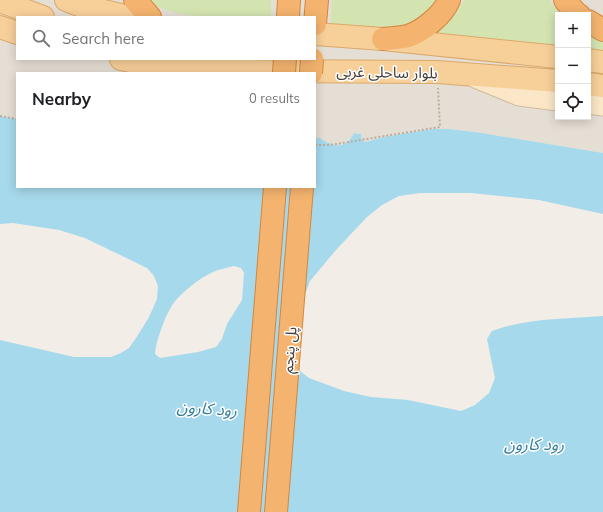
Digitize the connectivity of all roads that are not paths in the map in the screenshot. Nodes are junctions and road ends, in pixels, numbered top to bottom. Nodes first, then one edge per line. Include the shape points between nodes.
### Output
1 (66, 0) edge
2 (135, 0) edge
3 (449, 0) edge
4 (565, 0) edge
5 (0, 1) edge
6 (575, 12) edge
7 (40, 16) edge
8 (126, 16) edge
9 (149, 16) edge
10 (591, 23) edge
11 (0, 27) edge
12 (603, 30) edge
13 (16, 33) edge
14 (316, 34) edge
15 (343, 36) junction
16 (316, 38) edge
17 (383, 39) junction
18 (555, 57) edge
19 (126, 60) edge
20 (285, 60) edge
21 (312, 60) edge
22 (591, 60) edge
23 (603, 62) edge
24 (284, 72) edge
25 (311, 72) edge
26 (466, 74) junction
27 (555, 81) edge
28 (591, 84) edge
29 (603, 86) edge
30 (555, 101) edge
31 (591, 104) edge
32 (603, 106) edge
33 (275, 188) edge
34 (302, 188) edge
35 (249, 512) edge
36 (276, 512) edge

1 - 8 main road
2 - 9 highway
3 - 17 highway via 447,6 430,24 408,36
4 - 6 highway
5 - 7 main road
10 - 12 highway
11 - 13 main road
14 - 15 main road, بلوار ساحلی غربی
15 - 16 main road, بلوار ساحلی غربی
15 - 17 main road, بلوار ساحلی غربی
17 - 18 main road, بلوار ساحلی غربی
19 - 26 main road, بلوار ساحلی غربی via 162,67 258,71
20 - 24 highway, bridge
21 - 25 highway, bridge
22 - 23 main road
26 - 27 main road, بلوار ساحلی غربی
26 - 30 street via 519,96
28 - 29 main road
31 - 32 street
33 - 35 highway, پل پنجم
34 - 36 highway, پل پنجم

